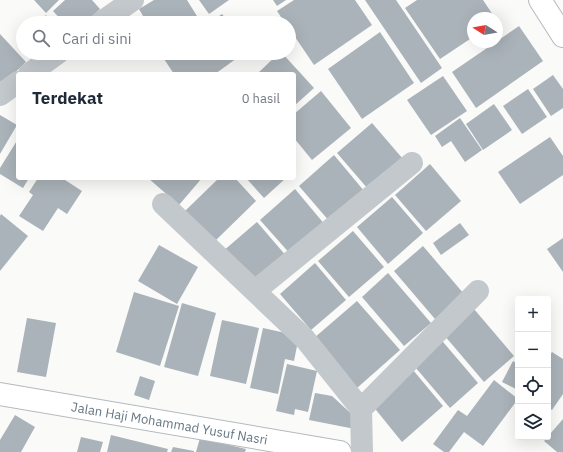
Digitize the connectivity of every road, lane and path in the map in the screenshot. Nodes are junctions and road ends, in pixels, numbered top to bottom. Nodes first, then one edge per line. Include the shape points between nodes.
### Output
1 (133, 0) edge
2 (540, 0) edge
3 (110, 16) edge
4 (563, 36) edge
5 (48, 60) edge
6 (32, 72) edge
7 (16, 83) edge
8 (0, 95) edge
9 (412, 163) dead end
10 (164, 204) dead end
11 (255, 291) junction
12 (478, 291) dead end
13 (0, 394) edge
14 (361, 409) junction
15 (340, 452) edge
16 (362, 452) edge

1 - 3 street
2 - 4 street
5 - 6 street
7 - 8 street
9 - 11 street
10 - 11 street
11 - 14 street via 305,339
12 - 14 street
13 - 15 street, Jalan Haji Mohammad Yusuf Nasri
14 - 16 street

